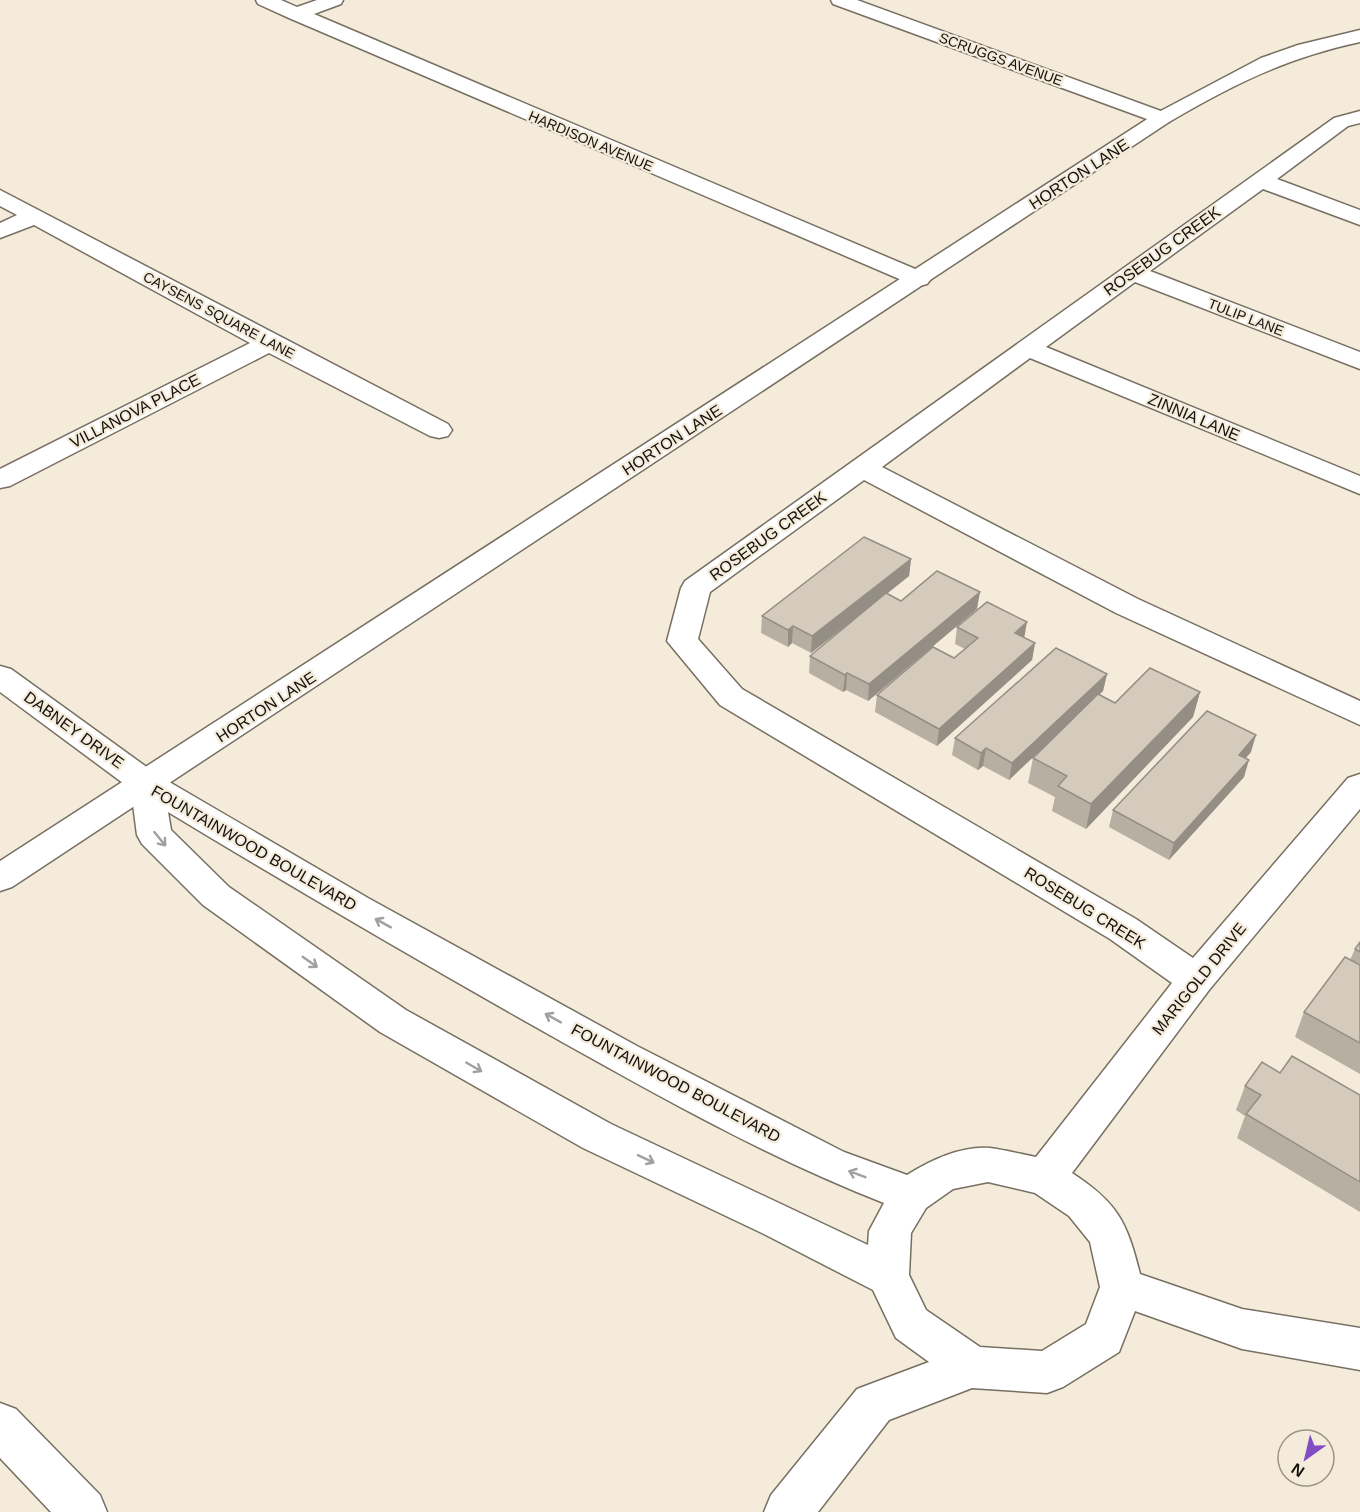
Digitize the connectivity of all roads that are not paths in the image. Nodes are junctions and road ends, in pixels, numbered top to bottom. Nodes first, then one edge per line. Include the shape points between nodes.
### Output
1 (265, 0) edge
2 (334, 0) edge
3 (840, 0) edge
4 (296, 14) junction
5 (1360, 36) edge
6 (1360, 117) edge
7 (1162, 118) junction
8 (1260, 180) junction
9 (0, 197) edge
10 (35, 216) junction
11 (1360, 218) edge
12 (0, 231) edge
13 (1132, 273) junction
14 (919, 279) junction
15 (269, 343) junction
16 (1027, 348) junction
17 (1360, 361) edge
18 (439, 430) dead end
19 (863, 468) junction
20 (0, 480) edge
21 (1360, 486) edge
22 (0, 676) edge
23 (1360, 714) edge
24 (147, 784) junction
25 (1360, 786) edge
26 (0, 878) edge
27 (1196, 980) junction
28 (1045, 1178) junction
29 (911, 1195) junction
30 (888, 1276) junction
31 (1122, 1287) junction
32 (1360, 1349) edge
33 (972, 1367) junction
34 (0, 1425) edge
35 (83, 1512) edge
36 (788, 1512) edge

1 - 4 street, HARDISON AVENUE
2 - 4 street
3 - 7 street, SCRUGGS AVENUE
4 - 14 street, HARDISON AVENUE
5 - 7 street, HORTON LANE via 1304,49 1253,70
6 - 8 street, ROSEBUG CREEK via 1341,122
7 - 14 street, HORTON LANE
8 - 11 street
8 - 13 street, ROSEBUG CREEK
9 - 10 street, CAYSENS SQUARE LANE
10 - 12 street
10 - 15 street, CAYSENS SQUARE LANE
13 - 16 street, ROSEBUG CREEK
13 - 17 street, TULIP LANE
14 - 24 street, HORTON LANE
15 - 18 street, CAYSENS SQUARE LANE
15 - 20 street, VILLANOVA PLACE
16 - 19 street, ROSEBUG CREEK
16 - 21 street, ZINNIA LANE
19 - 23 street via 1127,606
19 - 27 street, ROSEBUG CREEK via 696,588 682,641 731,697 1123,929
22 - 24 street, DABNEY DRIVE
24 - 26 street, HORTON LANE
29 -> 24 street, FOUNTAINWOOD BOULEVARD via 830,1164 623,1057 355,908
24 -> 30 street, FOUNTAINWOOD BOULEVARD via 154,836 208,888 393,1021 597,1136
25 - 27 street, MARIGOLD DRIVE
27 - 28 street, MARIGOLD DRIVE
28 - 29 street via 988,1165 944,1173
28 - 31 street via 1084,1203 1109,1234
29 - 30 street via 890,1231
30 - 33 street via 911,1324
31 - 32 street via 1242,1329
31 - 33 street via 1103,1338 1047,1372
33 - 36 street via 873,1404
34 - 35 street

